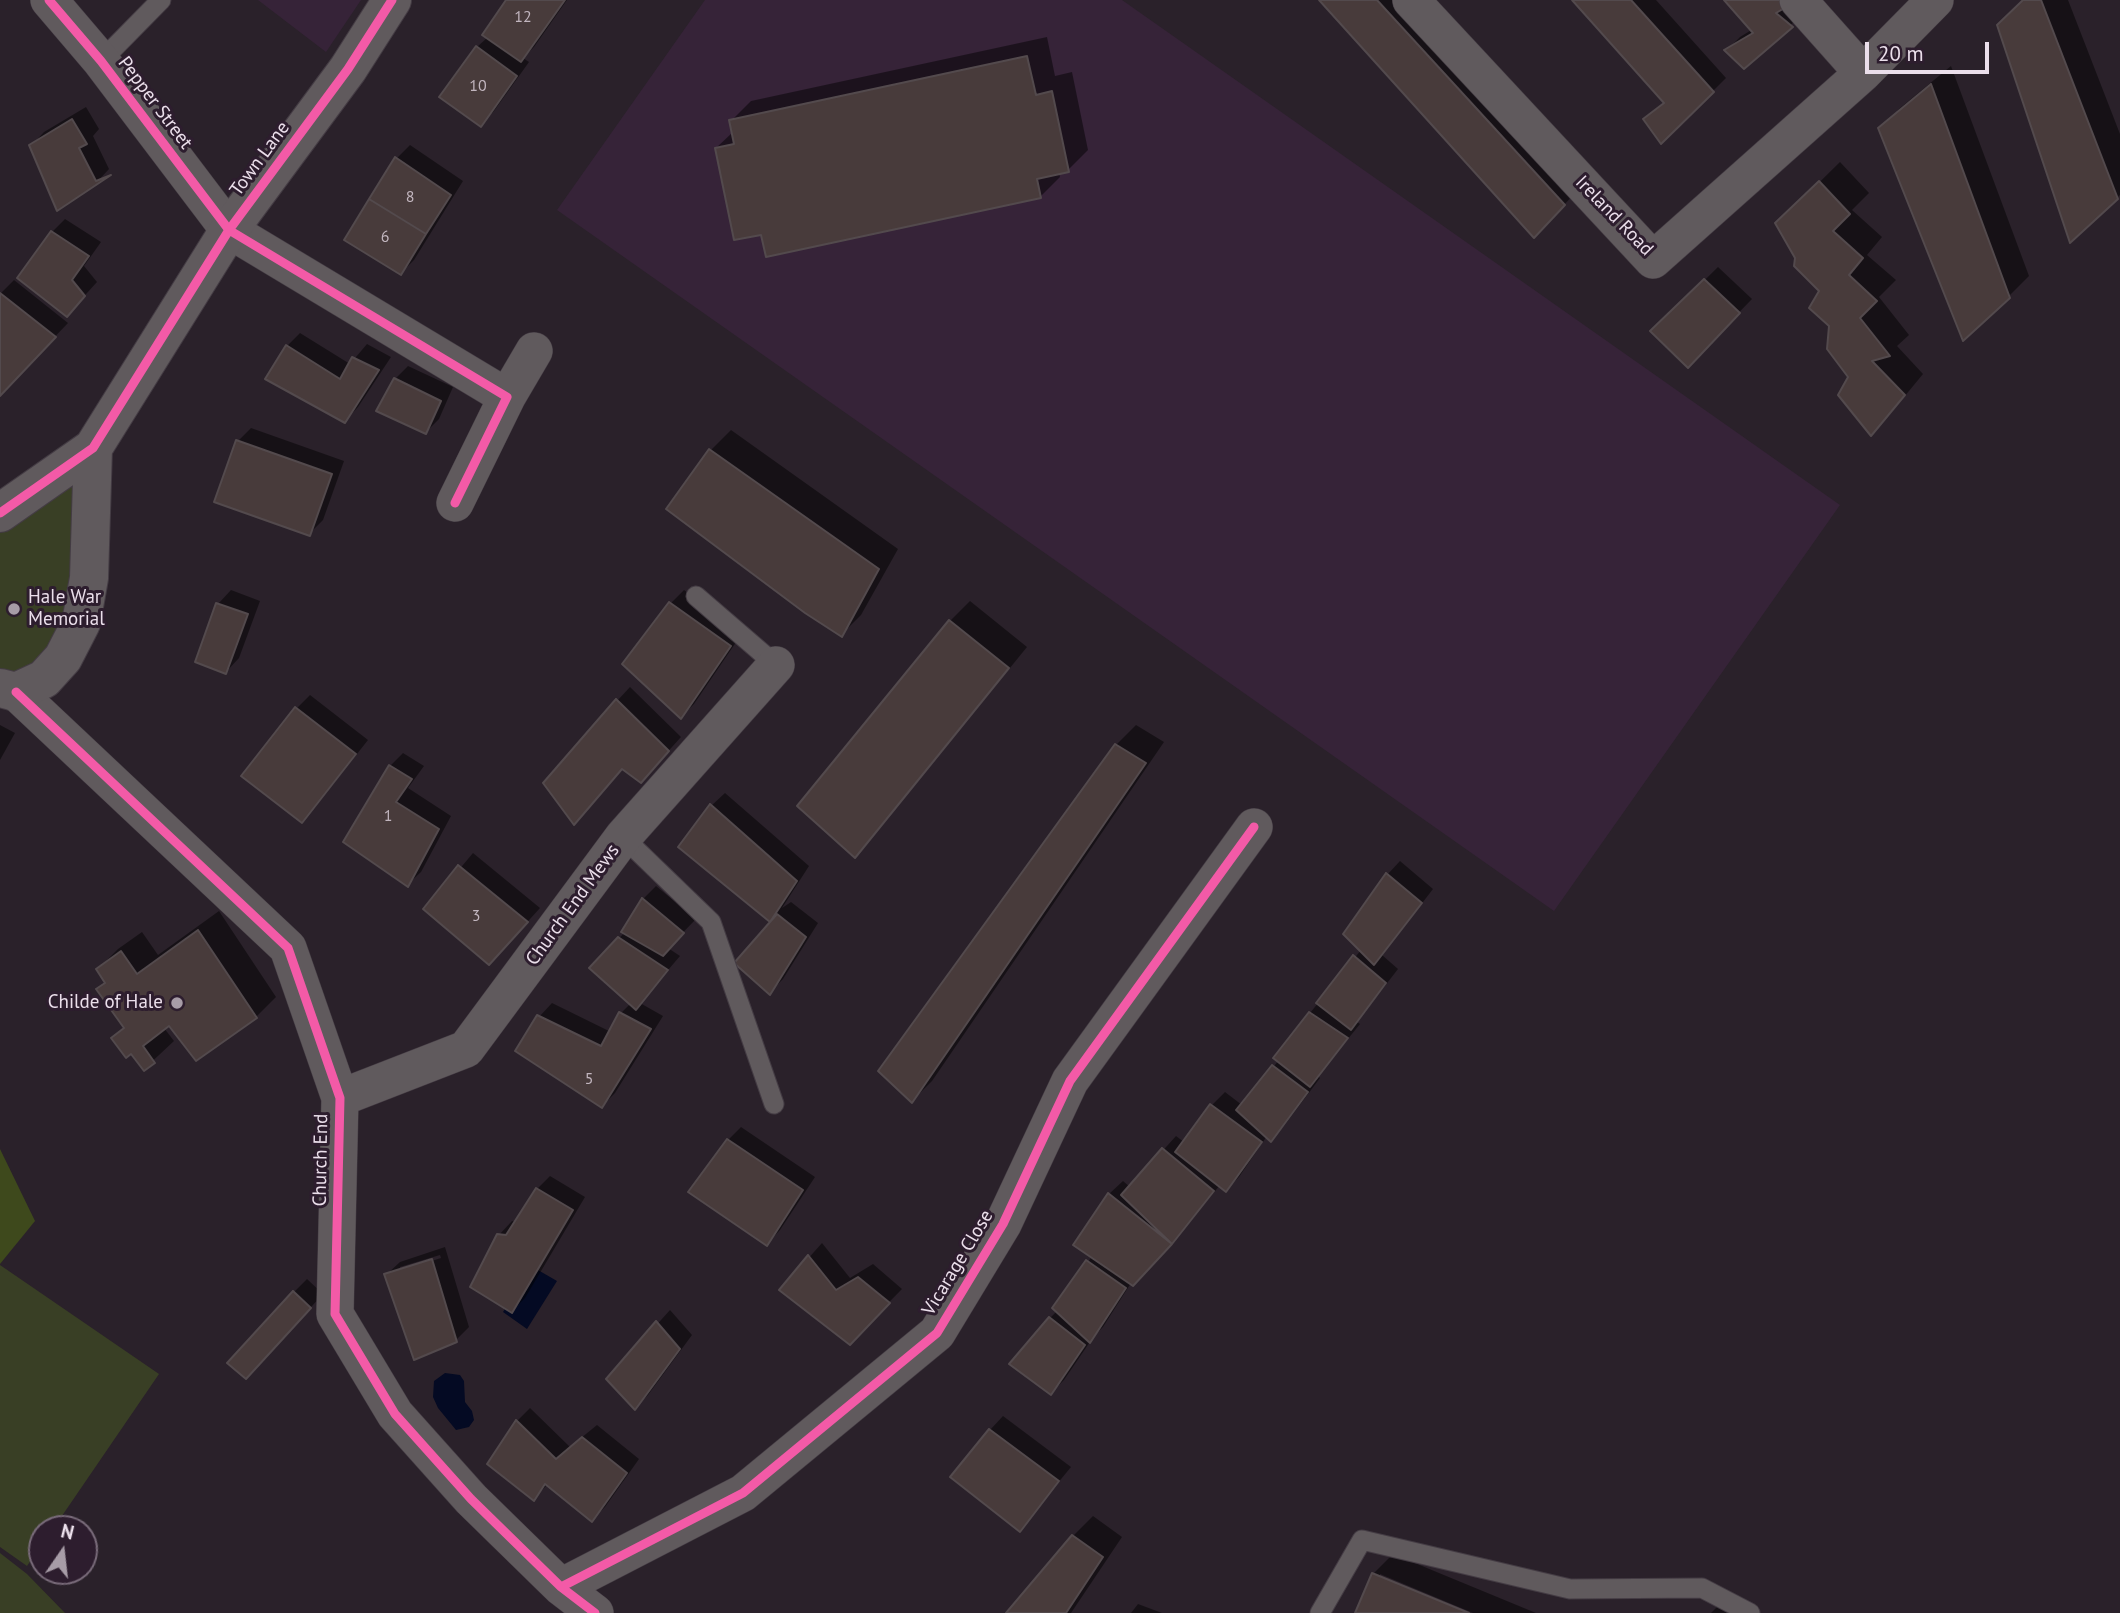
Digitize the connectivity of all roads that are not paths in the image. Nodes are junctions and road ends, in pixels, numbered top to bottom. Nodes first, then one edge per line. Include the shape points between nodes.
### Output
1 (49, 0) edge
2 (161, 0) edge
3 (392, 0) edge
4 (1411, 0) edge
5 (1798, 0) edge
6 (1934, 0) edge
7 (101, 61) junction
8 (1863, 73) junction
9 (229, 230) junction
10 (534, 351) dead end
11 (507, 397) junction
12 (93, 448) junction
13 (455, 503) dead end
14 (0, 513) edge
15 (696, 596) dead end
16 (776, 665) joint
17 (8, 690) edge
18 (1254, 827) dead end
19 (623, 836) junction
20 (340, 1098) junction
21 (774, 1104) dead end
22 (561, 1587) junction
23 (595, 1613) edge
24 (1320, 1613) edge
25 (1750, 1613) edge

1 - 7 street, Pepper Street
2 - 7 lane
3 - 9 street, Town Lane via 348,69
4 - 8 street, Ireland Road via 1653,260
5 - 8 street
6 - 8 street, Ireland Road
7 - 9 street, Pepper Street
9 - 11 street
9 - 12 street, Town Lane
10 - 11 street
11 - 13 street
12 - 14 street
12 - 17 street via 89,578 81,623 63,658 44,679
15 - 16 lane
16 - 19 street, Church End Mews
17 - 20 street, Church End via 288,948
18 - 22 street, Vicarage Close via 1070,1081 1003,1224 937,1333 743,1493
19 - 20 street, Church End Mews via 466,1049
19 - 21 lane via 711,922
20 - 22 street, Church End via 335,1314 394,1414 471,1499
22 - 23 street, Church End
24 - 25 lane via 1362,1540 1570,1589 1702,1588

